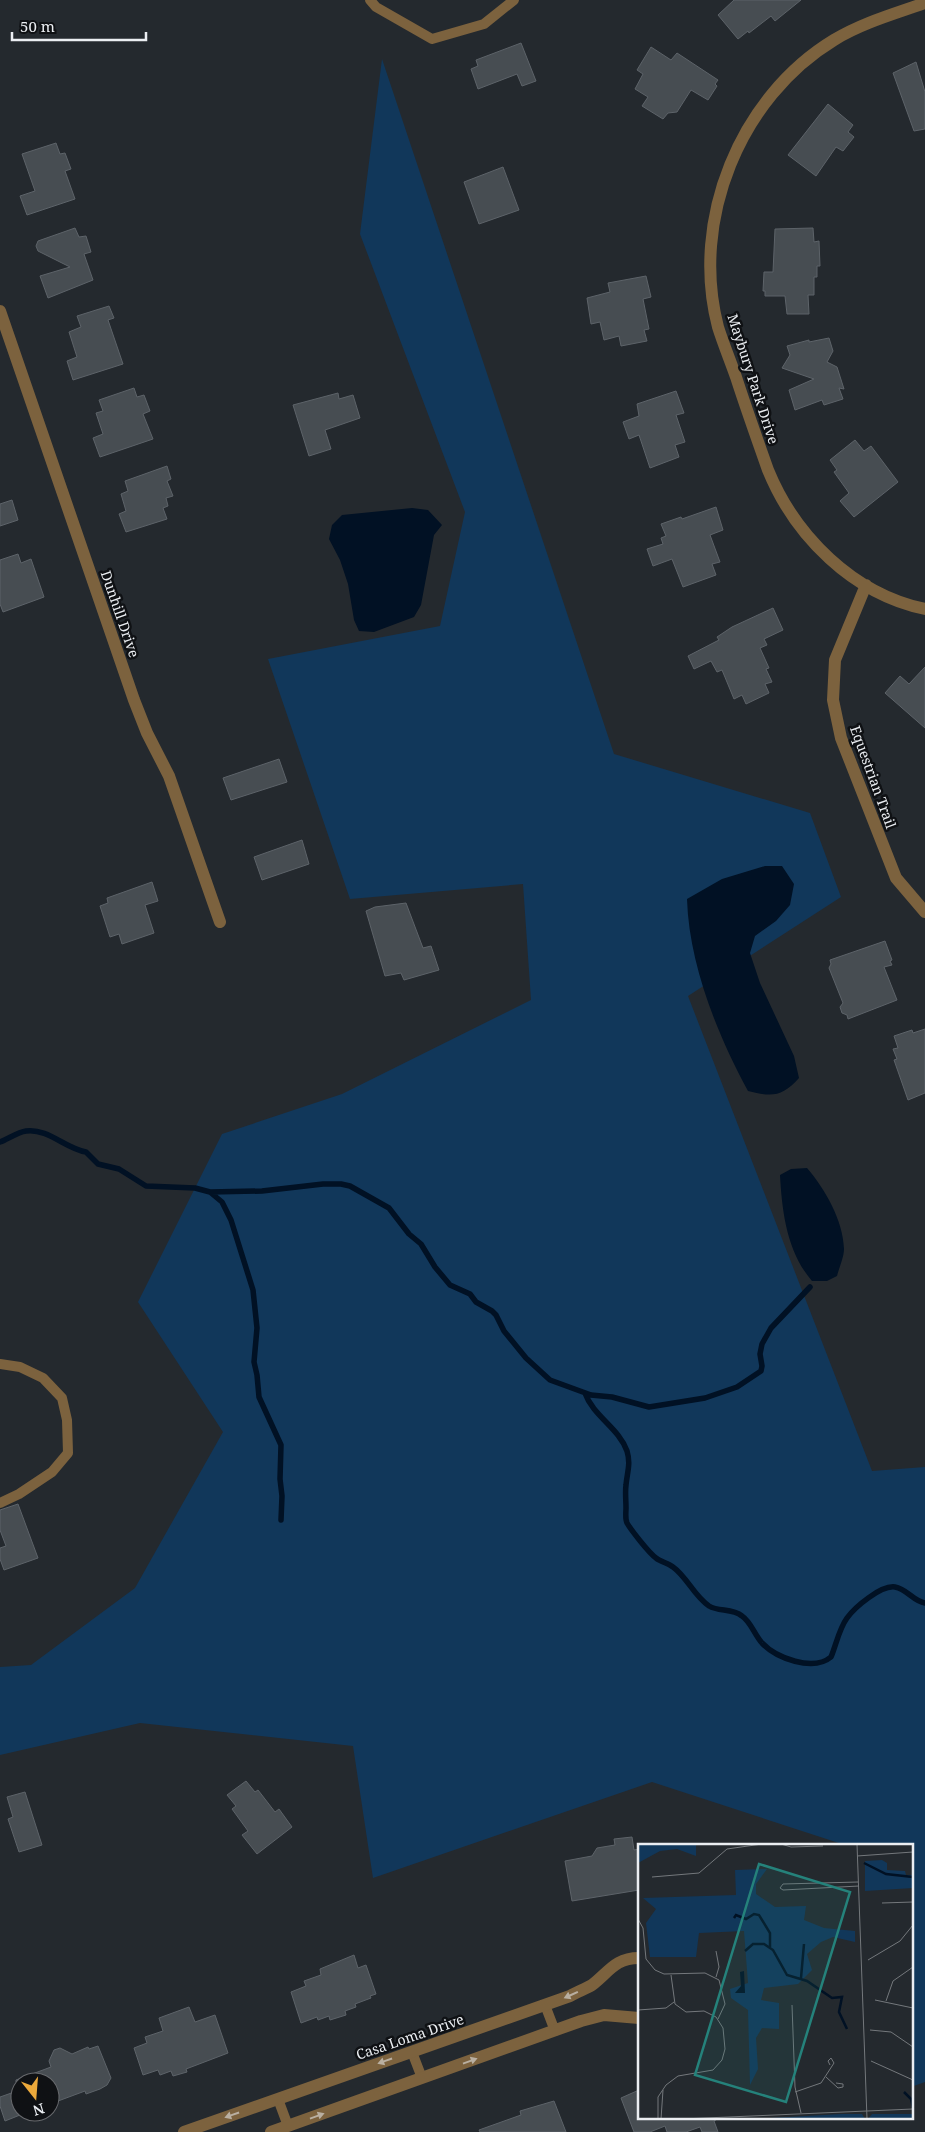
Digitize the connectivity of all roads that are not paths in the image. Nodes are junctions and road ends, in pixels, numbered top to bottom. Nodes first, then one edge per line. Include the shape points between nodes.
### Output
1 (370, 0) edge
2 (514, 0) edge
3 (925, 3) edge
4 (0, 311) edge
5 (866, 585) junction
6 (925, 609) edge
7 (925, 912) edge
8 (220, 922) dead end
9 (0, 1364) edge
10 (0, 1503) edge
11 (638, 1958) edge
12 (545, 2005) junction
13 (638, 2018) edge
14 (555, 2031) junction
15 (412, 2052) junction
16 (422, 2078) junction
17 (278, 2099) junction
18 (288, 2126) junction
19 (184, 2132) edge
20 (271, 2132) edge

1 - 2 lane via 432,39 484,24
3 - 5 street, Maybury Park Drive via 871,22 834,40 800,66 773,93 730,160 712,231 712,289 718,326 776,490 808,537 843,570
4 - 8 street, Dunhill Drive via 137,708 169,776
5 - 6 street, Maybury Park Drive
5 - 7 street, Equestrian Trail via 836,660 833,700 841,738 896,878
9 - 10 lane via 43,1378 62,1398 68,1420 68,1453 52,1472
11 -> 12 street, Casa Loma Drive via 619,1962 591,1985
12 - 14 lane
12 - 15 street, Casa Loma Drive
13 - 14 street via 604,2015
16 -> 14 street
15 - 16 lane
15 -> 17 street, Casa Loma Drive
18 -> 16 street
17 - 18 lane
17 -> 19 street, Casa Loma Drive
18 - 20 street

